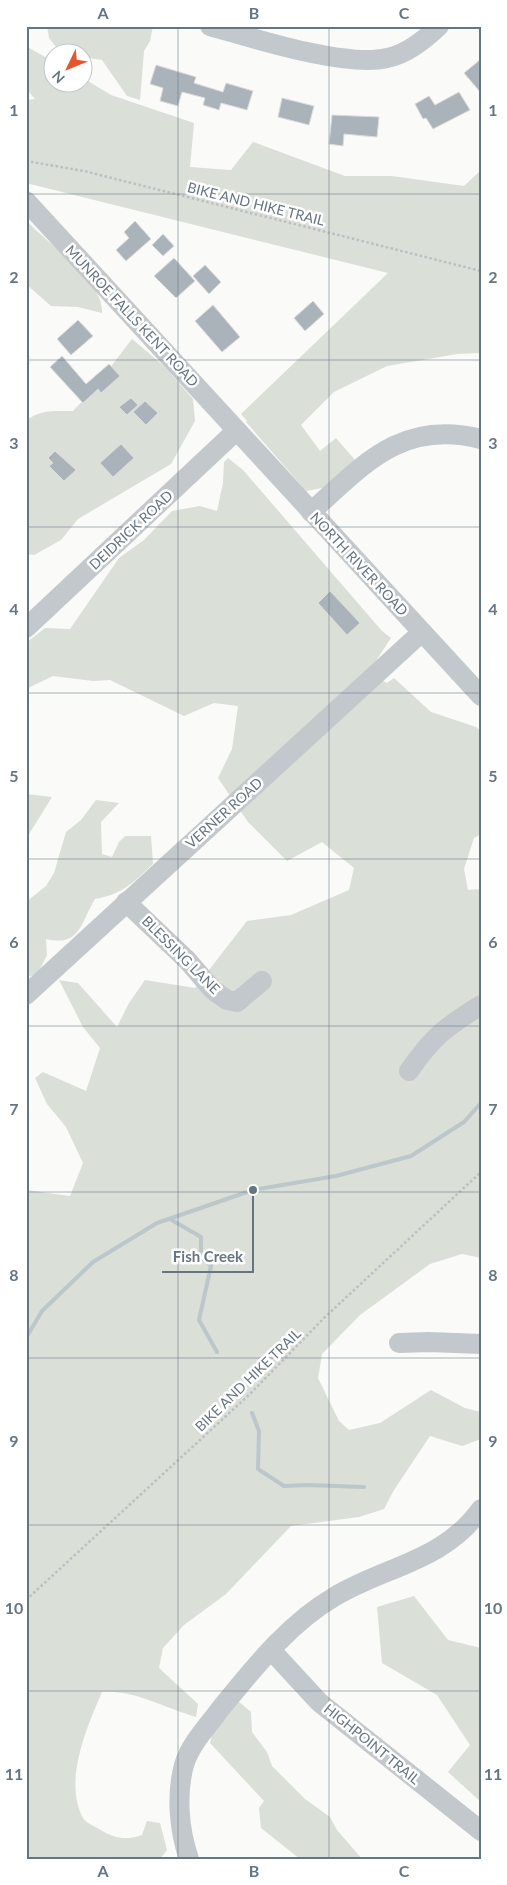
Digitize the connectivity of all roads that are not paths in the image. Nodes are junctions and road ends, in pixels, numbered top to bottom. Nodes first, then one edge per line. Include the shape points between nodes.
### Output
1 (210, 26) edge
2 (438, 26) edge
3 (26, 201) edge
4 (236, 432) junction
5 (481, 440) edge
6 (311, 512) junction
7 (27, 627) edge
8 (422, 632) junction
9 (481, 696) edge
10 (126, 902) junction
11 (262, 981) dead end
12 (26, 994) edge
13 (481, 1005) edge
14 (408, 1071) dead end
15 (398, 1343) dead end
16 (481, 1344) edge
17 (481, 1509) edge
18 (474, 1533) edge
19 (271, 1650) junction
20 (481, 1831) edge
21 (189, 1859) edge

1 - 2 street via 324,55 371,61 401,54
3 - 4 street, MUNROE FALLS KENT ROAD
4 - 6 street, NORTH RIVER ROAD
4 - 7 street, DEIDRICK ROAD
5 - 6 street via 454,434 431,434 390,446 362,465
6 - 8 street, NORTH RIVER ROAD
8 - 9 street, NORTH RIVER ROAD
8 - 10 street, VERNER ROAD
10 - 11 street, BLESSING LANE via 187,960 213,990 227,1000 237,1002
10 - 12 street, VERNER ROAD
13 - 14 street via 442,1030
15 - 16 street
17 - 18 street
18 - 19 street via 334,1597 298,1622
19 - 20 street, HIGHPOINT TRAIL via 319,1702
19 - 21 street via 204,1730 187,1758 180,1786 180,1807

